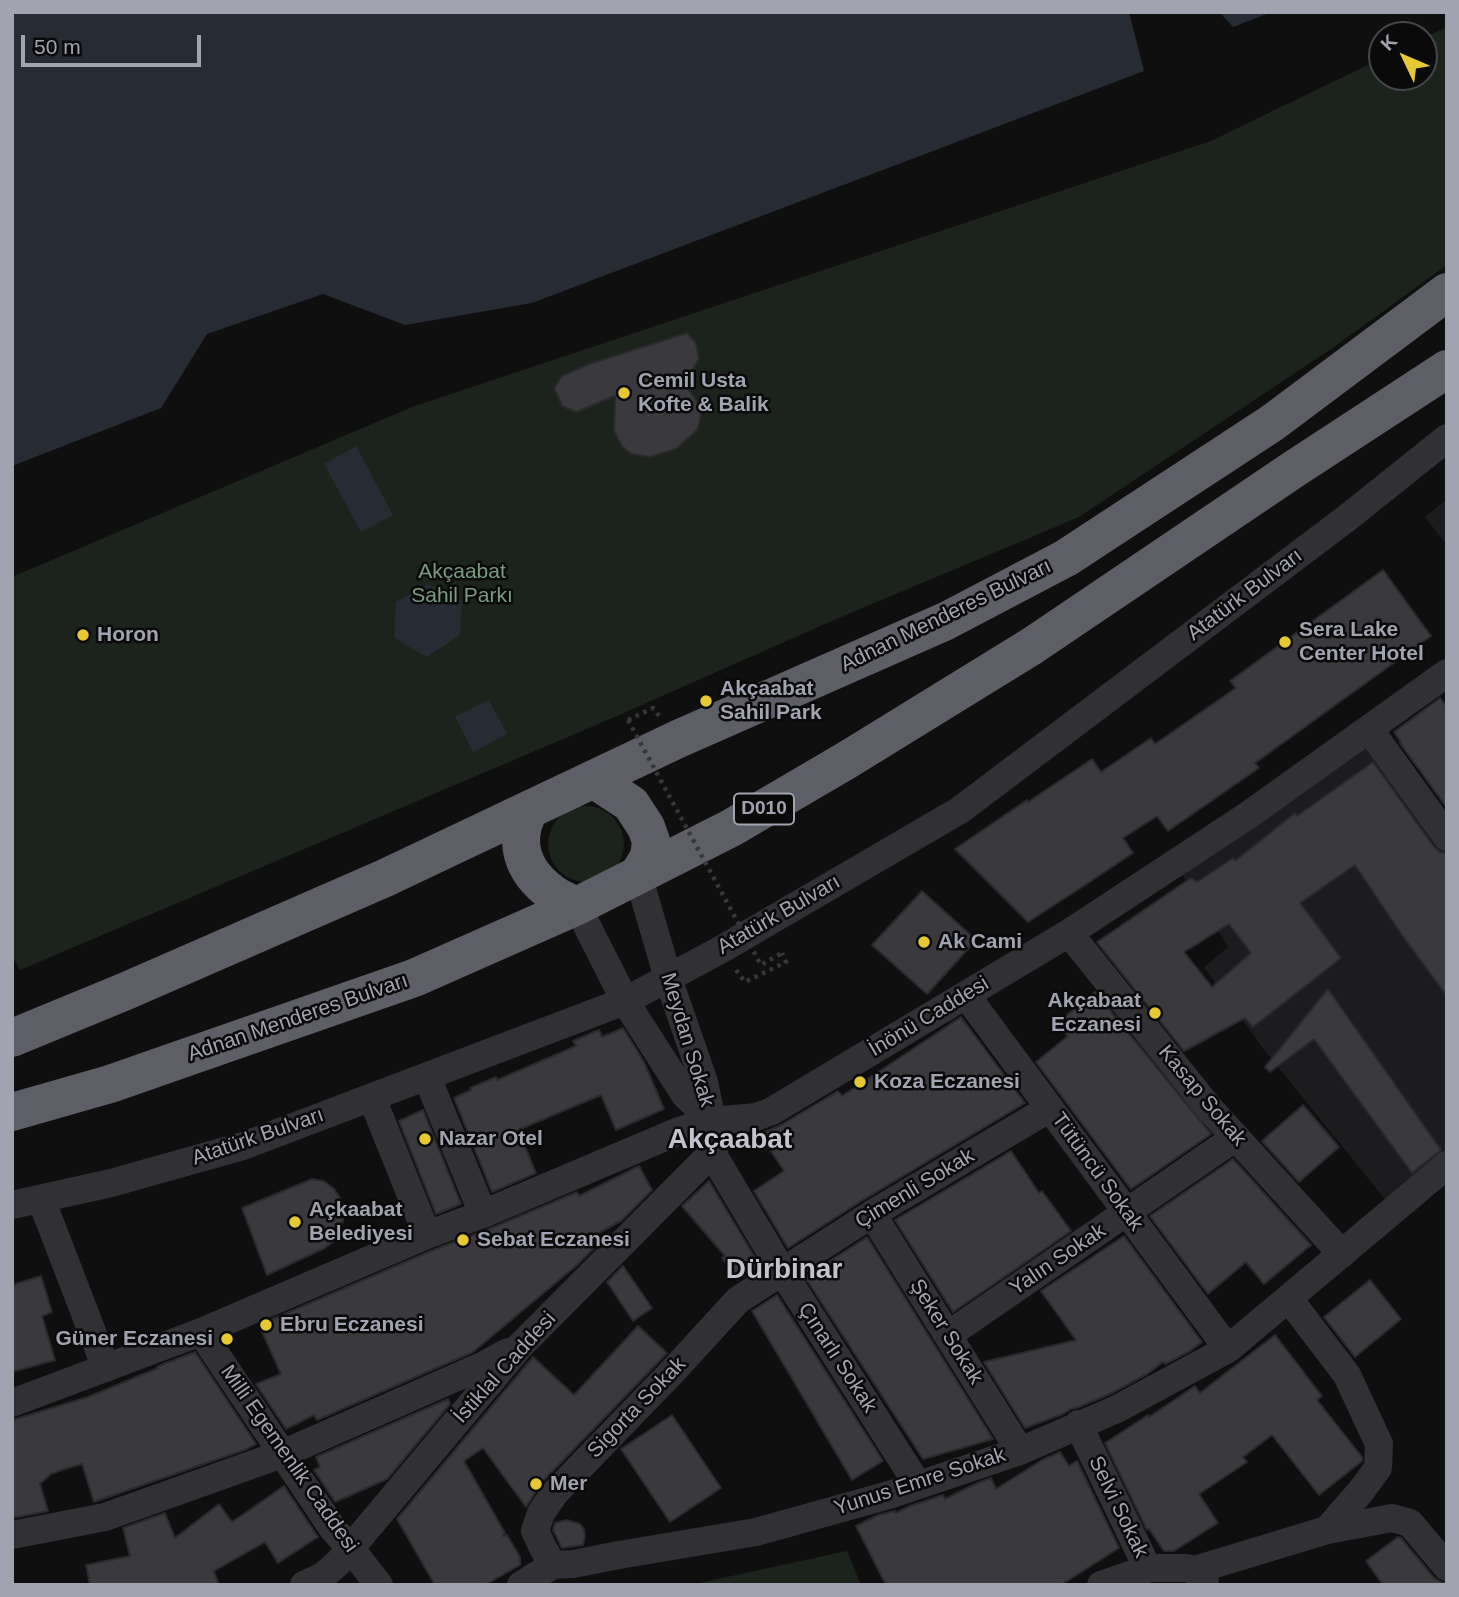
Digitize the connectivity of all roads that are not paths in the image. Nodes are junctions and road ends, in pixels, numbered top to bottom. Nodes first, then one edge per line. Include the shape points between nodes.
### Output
1 (1447, 292) edge
2 (1447, 369) edge
3 (1447, 438) edge
4 (1443, 684) edge
5 (1369, 729) junction
6 (593, 779) junction
7 (530, 809) junction
8 (1447, 837) edge
9 (638, 876) junction
10 (577, 906) junction
11 (1069, 933) junction
12 (668, 978) junction
13 (966, 995) junction
14 (625, 1000) junction
15 (12, 1038) edge
16 (427, 1077) junction
17 (372, 1098) junction
18 (1050, 1108) junction
19 (12, 1112) edge
20 (719, 1121) junction
21 (1236, 1137) junction
22 (712, 1153) junction
23 (1447, 1165) edge
24 (41, 1199) junction
25 (12, 1205) edge
26 (1127, 1213) junction
27 (483, 1214) junction
28 (872, 1214) junction
29 (427, 1235) junction
30 (1342, 1254) junction
31 (782, 1272) junction
32 (1289, 1299) junction
33 (201, 1332) junction
34 (948, 1335) junction
35 (520, 1346) junction
36 (1228, 1349) junction
37 (106, 1368) junction
38 (12, 1403) edge
39 (1078, 1424) junction
40 (1020, 1451) junction
41 (282, 1454) junction
42 (918, 1485) junction
43 (1327, 1530) junction
44 (12, 1535) edge
45 (351, 1549) junction
46 (553, 1565) junction
47 (1447, 1567) edge
48 (1150, 1568) junction
49 (1200, 1577) edge
50 (304, 1585) edge
51 (379, 1585) edge
52 (522, 1585) edge
53 (1101, 1585) edge

1 - 6 highway, Adnan Menderes Bulvarı via 1272,423 1066,558 946,621
2 - 9 highway, Adnan Menderes Bulvarı / D010 via 1032,646 731,828
3 - 12 street, Atatürk Bulvarı via 960,810
4 - 5 street, İnönü Caddesi
5 - 8 street
5 - 11 street, İnönü Caddesi
6 - 7 highway, Adnan Menderes Bulvarı
6 - 9 highway via 631,804 646,827 649,857
7 - 10 highway via 520,838 522,855 541,884
7 - 15 highway, Adnan Menderes Bulvarı via 385,878
9 - 10 highway, Adnan Menderes Bulvarı / D010
9 - 12 street, Meydan Sokak
10 - 14 street, Meydan Sokak
10 - 19 highway, Adnan Menderes Bulvarı / D010 via 414,978 110,1084
11 - 13 street, İnönü Caddesi
11 - 21 street, Kasap Sokak
12 - 14 street, Atatürk Bulvarı
12 - 20 street, Meydan Sokak
13 - 18 street, Tütüncü Sokak
13 - 20 street, İnönü Caddesi via 772,1111
14 - 16 street, Atatürk Bulvarı
14 - 20 street, Meydan Sokak via 685,1095
16 - 17 street, Atatürk Bulvarı
16 - 27 street
17 - 24 street, Atatürk Bulvarı via 243,1146
17 - 29 street
18 - 26 street, Tütüncü Sokak
18 - 28 street, Çimenli Sokak
20 - 22 street
20 - 27 street, İnönü Caddesi via 679,1130
21 - 26 street, Yalın Sokak
21 - 30 street, Kasap Sokak
22 - 31 street, Çınarlı Sokak
22 - 35 street, İstiklal Caddesi
23 - 30 street, Yunus Emre Sokak
24 - 25 street, Atatürk Bulvarı
24 - 37 street
26 - 34 street, Yalın Sokak
26 - 36 street, Tütüncü Sokak
27 - 29 street, İnönü Caddesi
28 - 31 street, Çimenli Sokak
28 - 34 street, Şeker Sokak
29 - 33 street, İnönü Caddesi
30 - 32 street, Yunus Emre Sokak
31 - 42 street, Çınarlı Sokak
31 - 46 street, Sigorta Sokak via 738,1300 554,1494 535,1531
32 - 36 street, Yunus Emre Sokak
32 - 43 street via 1347,1375 1379,1444 1378,1468
33 - 37 street, İnönü Caddesi
33 - 41 street, Milli Egemenlik Caddesi
34 - 40 street, Şeker Sokak
35 - 41 street
35 - 45 street, İstiklal Caddesi
36 - 39 street, Yunus Emre Sokak via 1117,1409
37 - 38 street, İnönü Caddesi
39 - 40 street, Yunus Emre Sokak
39 - 48 street, Selvi Sokak
40 - 42 street, Yunus Emre Sokak
41 - 44 street via 105,1517
41 - 45 street, Milli Egemenlik Caddesi
42 - 46 street, Yunus Emre Sokak via 756,1532
43 - 47 street via 1401,1520 1410,1523
43 - 49 street
45 - 50 street, İstiklal Caddesi via 323,1576
45 - 51 street, Milli Egemenlik Caddesi
46 - 52 street, Yunus Emre Sokak
48 - 49 street, Selvi Sokak via 1186,1568
48 - 53 street

